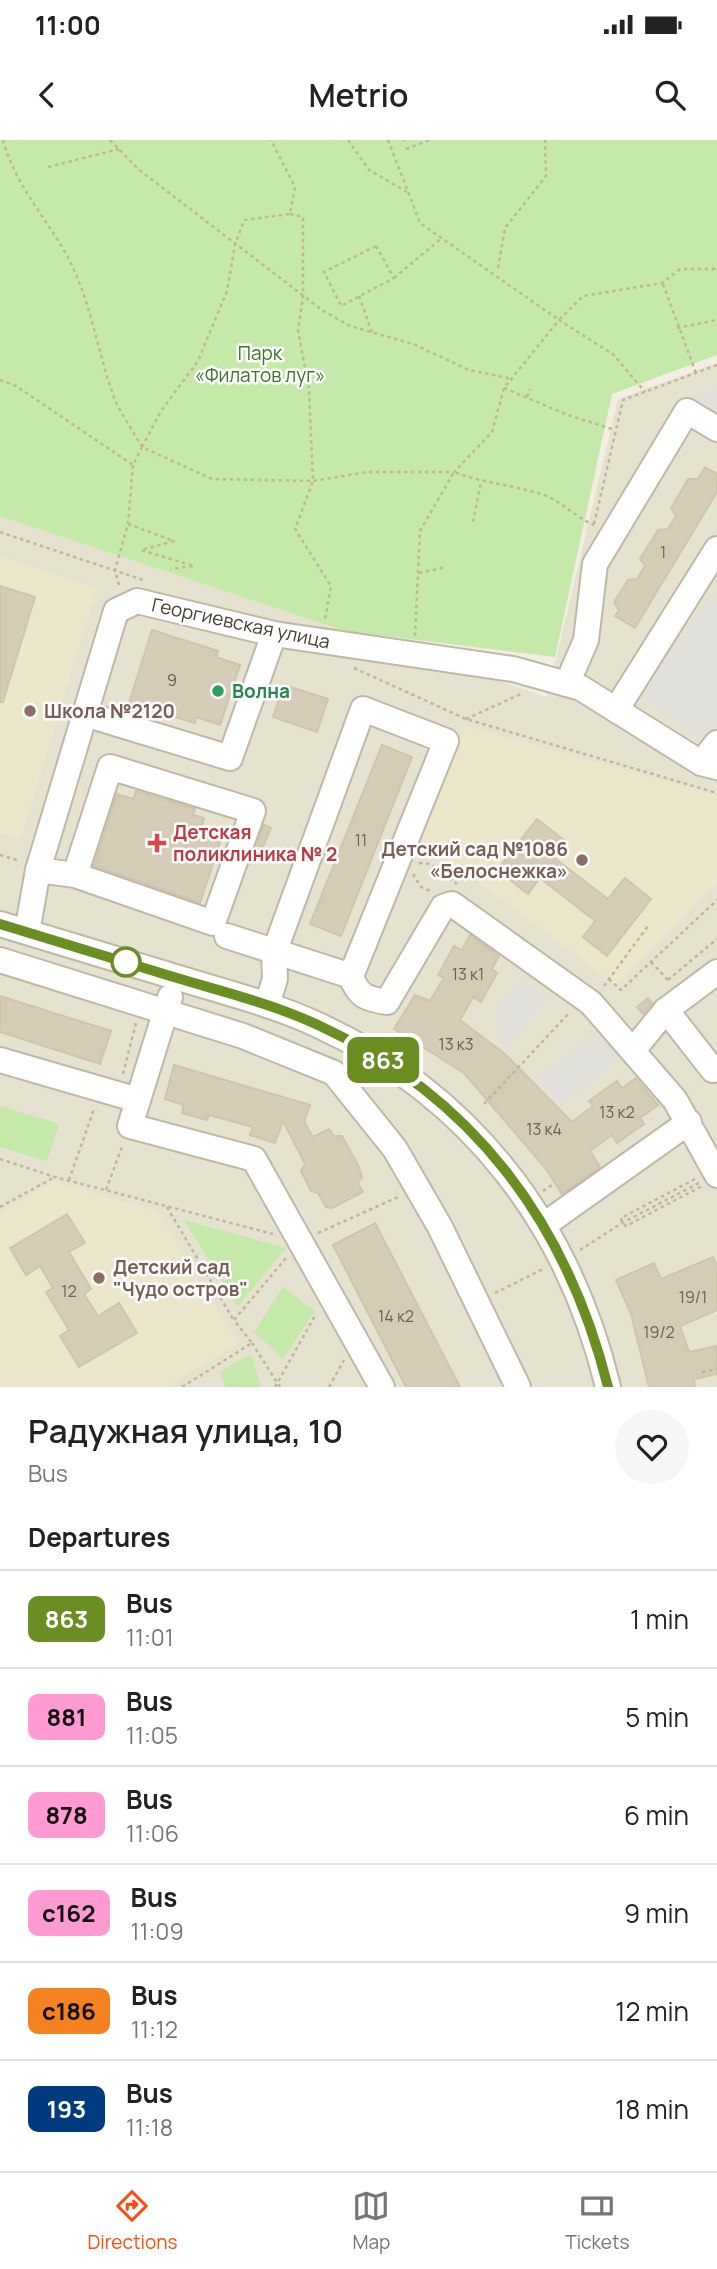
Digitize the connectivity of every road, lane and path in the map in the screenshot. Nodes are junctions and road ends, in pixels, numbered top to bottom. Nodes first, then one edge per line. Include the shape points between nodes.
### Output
1 (3, 140) edge
2 (110, 140) edge
3 (271, 140) edge
4 (348, 140) edge
5 (388, 140) edge
6 (430, 140) edge
7 (545, 140) edge
8 (118, 149) junction
9 (406, 149) dead end
10 (48, 167) dead end
11 (408, 193) junction
12 (290, 214) junction
13 (442, 238) junction
14 (235, 245) junction
15 (498, 268) dead end
16 (717, 269) edge
17 (394, 278) junction
18 (662, 283) junction
19 (303, 296) junction
20 (359, 296) junction
21 (559, 320) junction
22 (717, 320) edge
23 (677, 328) junction
24 (372, 332) junction
25 (696, 373) dead end
26 (513, 379) junction
27 (0, 380) edge
28 (504, 388) junction
29 (530, 389) dead end
30 (645, 392) dead end
31 (527, 397) junction
32 (717, 429) edge
33 (616, 430) dead end
34 (142, 447) junction
35 (133, 465) junction
36 (454, 472) junction
37 (313, 481) junction
38 (481, 482) junction
39 (473, 523) dead end
40 (128, 524) junction
41 (594, 525) dead end
42 (0, 532) edge
43 (717, 549) edge
44 (446, 567) dead end
45 (171, 569) dead end
46 (115, 570) junction
47 (419, 573) junction
48 (149, 582) dead end
49 (125, 607) junction
50 (325, 619) dead end
51 (274, 634) junction
52 (415, 635) dead end
53 (353, 667) dead end
54 (559, 682) junction
55 (616, 710) junction
56 (85, 714) junction
57 (466, 719) junction
58 (717, 743) edge
59 (709, 765) edge
60 (717, 793) edge
61 (0, 855) edge
62 (32, 867) junction
63 (75, 875) junction
64 (717, 900) edge
65 (0, 924) edge
66 (648, 926) dead end
67 (27, 932) junction
68 (228, 936) dead end
69 (717, 939) edge
70 (274, 953) junction
71 (0, 960) edge
72 (651, 962) junction
73 (717, 971) edge
74 (351, 976) junction
75 (176, 977) junction
76 (609, 979) junction
77 (673, 996) junction
78 (588, 999) junction
79 (267, 1005) junction
80 (163, 1020) junction
81 (634, 1049) junction
82 (0, 1060) edge
83 (717, 1068) edge
84 (119, 1094) junction
85 (484, 1104) dead end
86 (689, 1122) junction
87 (130, 1126) junction
88 (0, 1159) edge
89 (713, 1175) edge
90 (55, 1177) junction
91 (69, 1181) junction
92 (106, 1190) junction
93 (402, 1195) dead end
94 (670, 1198) junction
95 (0, 1207) edge
96 (167, 1207) junction
97 (622, 1223) junction
98 (544, 1225) junction
99 (301, 1241) junction
100 (588, 1246) dead end
101 (539, 1271) dead end
102 (330, 1293) junction
103 (477, 1302) junction
104 (234, 1320) junction
105 (356, 1341) junction
106 (252, 1343) junction
107 (717, 1369) edge
108 (702, 1372) dead end
109 (276, 1382) junction
110 (182, 1387) edge
111 (277, 1387) edge
112 (329, 1387) edge
113 (382, 1387) edge
114 (518, 1387) edge
115 (608, 1387) edge

1 - 34 path via 30,201 65,253 85,298 116,401
2 - 8 path
3 - 12 path via 295,187
4 - 11 path via 369,170
5 - 11 path
6 - 9 path
7 - 15 path via 546,176 505,229
8 - 10 path
8 - 14 path
11 - 13 path via 420,223
12 - 14 path via 244,220
12 - 19 path via 303,217
13 - 17 path
13 - 21 path
14 - 19 path
14 - 34 path via 228,291 198,361 161,411
16 - 18 path via 680,269
17 - 20 path
17 - 20 path via 376,246 324,272 341,306
18 - 21 path via 583,296
18 - 23 path
19 - 24 path via 350,326
19 - 37 path via 298,330 309,389
20 - 24 path
21 - 26 path
21 - 30 path via 614,355
22 - 23 path
23 - 25 path
24 - 26 path via 413,344 469,370
26 - 28 path
27 - 35 path via 16,386
28 - 31 path
28 - 36 path via 492,432
29 - 31 path
31 - 33 path
32 - 54 street via 687,411 595,564 586,640
34 - 35 path
34 - 37 path via 212,479
35 - 40 path
36 - 37 path via 367,472
36 - 38 path
36 - 47 path via 420,531
37 - 50 path via 295,529 331,586
38 - 39 path
38 - 41 path via 544,495
40 - 45 path via 174,541 141,550 194,566
40 - 46 path
42 - 46 path
43 - 55 street
44 - 47 path
46 - 48 path
46 - 49 path
47 - 52 path
49 - 51 street, Георгиевская улица via 137,601
49 - 56 street, Георгиевская улица via 116,611
51 - 54 street, Георгиевская улица via 513,668
51 - 56 street via 230,758
53 - 57 path
54 - 55 street, Георгиевская улица via 581,688
54 - 57 path
55 - 59 street, Георгиевская улица
56 - 62 street, Георгиевская улица
57 - 60 path
58 - 59 street
61 - 62 path
62 - 63 street
62 - 67 street, Георгиевская улица
63 - 63 street via 110,767 253,811 213,923
64 - 72 path
65 - 67 street
66 - 76 path
67 - 75 street
68 - 70 street
69 - 77 path
70 - 74 street
70 - 74 street via 363,709 446,741
70 - 79 street via 275,979
71 - 80 street
72 - 76 path via 621,990
72 - 77 path
73 - 77 street
74 - 78 street via 356,992 387,1002 449,903
75 - 79 street
75 - 80 street
76 - 78 path
77 - 81 street
77 - 83 street via 713,1070
78 - 81 street
78 - 85 path
79 - 98 street via 364,1049 429,1093 483,1144
80 - 84 street
80 - 84 path via 136,1021
80 - 103 street via 243,1037 334,1073 395,1149
81 - 86 street
82 - 84 street
84 - 87 street
84 - 91 path
86 - 89 street
86 - 98 street
87 - 92 path
87 - 99 street via 254,1159
88 - 90 path
89 - 94 path
89 - 94 path
90 - 91 path
90 - 95 path
91 - 92 path
92 - 96 path
93 - 99 path
94 - 97 path via 626,1226
94 - 97 path via 621,1218
96 - 99 path
96 - 104 path
97 - 100 path
98 - 115 street via 581,1297
99 - 102 street
99 - 104 path
101 - 103 path
102 - 105 street
102 - 109 path
103 - 114 street
104 - 106 path
105 - 112 path
105 - 113 street
106 - 109 path
106 - 110 path
107 - 108 path
109 - 111 path

